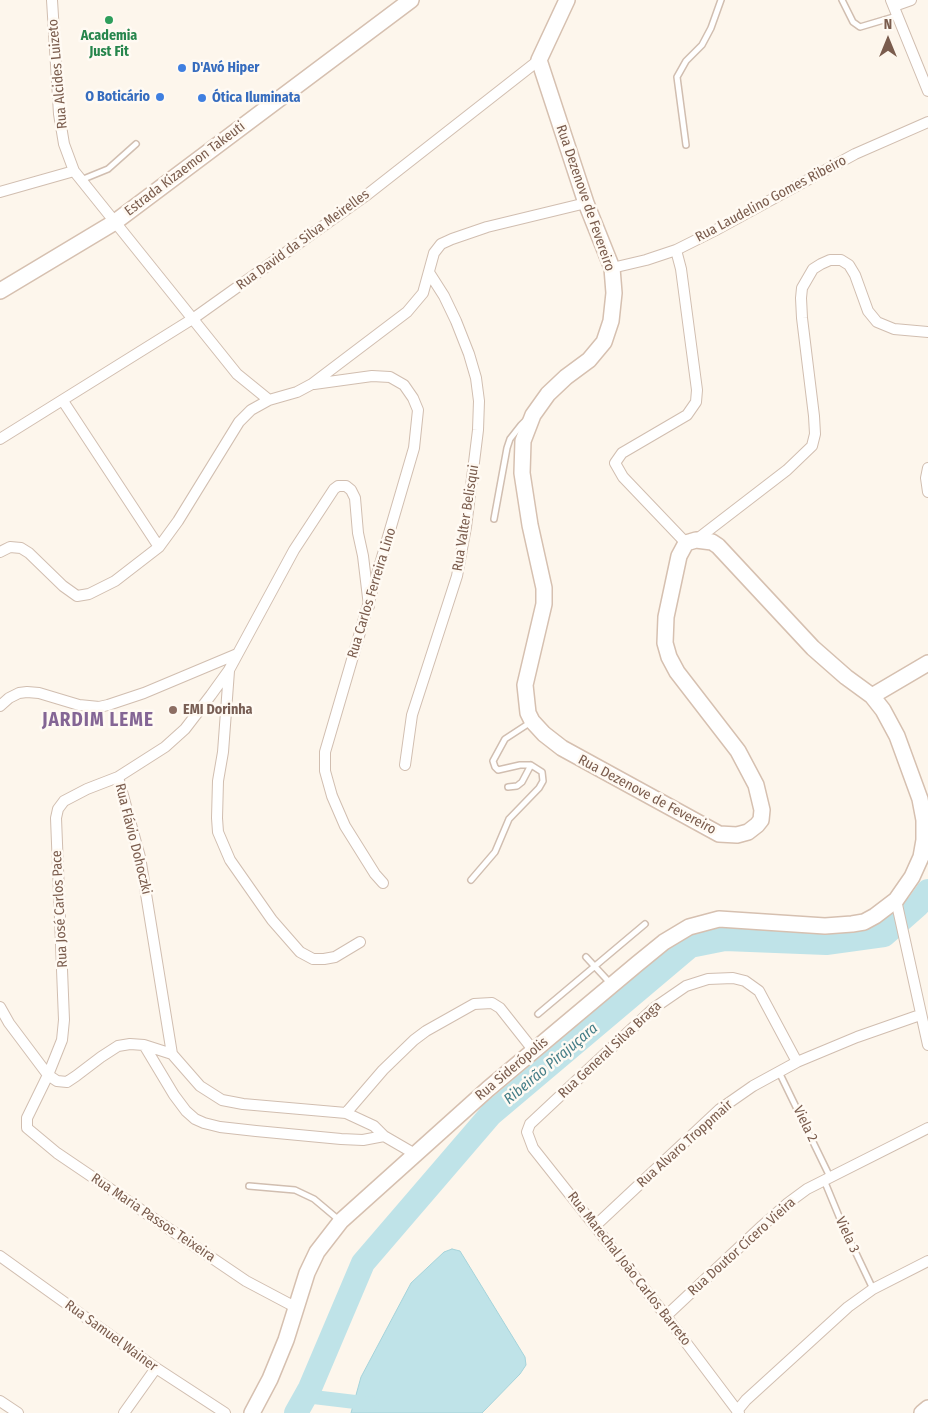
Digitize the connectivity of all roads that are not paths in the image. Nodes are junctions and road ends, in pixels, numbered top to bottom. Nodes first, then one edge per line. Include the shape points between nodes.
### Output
1 (52, 0) edge
2 (411, 0) edge
3 (567, 0) edge
4 (721, 0) edge
5 (842, 0) edge
6 (911, 0) edge
7 (894, 7) edge
8 (539, 60) junction
9 (928, 91) edge
10 (928, 122) edge
11 (136, 144) dead end
12 (686, 145) dead end
13 (74, 171) junction
14 (81, 180) junction
15 (0, 192) edge
16 (586, 203) junction
17 (115, 222) junction
18 (676, 250) junction
19 (612, 268) junction
20 (430, 274) junction
21 (0, 291) edge
22 (194, 318) junction
23 (928, 332) edge
24 (312, 384) junction
25 (269, 400) junction
26 (63, 401) junction
27 (533, 415) junction
28 (0, 439) edge
29 (928, 468) edge
30 (928, 492) edge
31 (494, 519) dead end
32 (691, 542) junction
33 (159, 546) junction
34 (0, 552) edge
35 (369, 606) junction
36 (237, 654) junction
37 (928, 664) edge
38 (229, 670) junction
39 (872, 696) junction
40 (0, 706) edge
41 (532, 722) junction
42 (405, 765) dead end
43 (531, 765) junction
44 (118, 777) junction
45 (508, 787) dead end
46 (471, 880) dead end
47 (383, 883) dead end
48 (896, 900) junction
49 (645, 924) dead end
50 (360, 942) dead end
51 (586, 957) dead end
52 (594, 966) junction
53 (611, 985) junction
54 (0, 1006) edge
55 (538, 1014) dead end
56 (920, 1015) junction
57 (144, 1045) junction
58 (928, 1045) edge
59 (534, 1051) junction
60 (172, 1054) junction
61 (797, 1062) junction
62 (779, 1071) junction
63 (48, 1075) junction
64 (346, 1113) junction
65 (29, 1114) joint
66 (530, 1124) joint
67 (928, 1128) edge
68 (384, 1136) junction
69 (415, 1154) junction
70 (827, 1178) junction
71 (249, 1186) dead end
72 (341, 1221) junction
73 (595, 1226) junction
74 (0, 1256) edge
75 (928, 1261) edge
76 (873, 1289) junction
77 (297, 1308) junction
78 (666, 1316) junction
79 (156, 1368) junction
80 (0, 1401) edge
81 (928, 1408) edge
82 (738, 1412) edge
83 (18, 1413) edge
84 (124, 1413) edge
85 (224, 1413) edge
86 (252, 1413) edge
87 (922, 1413) edge

1 - 13 street, Rua Alcides Luizeto via 59,114 64,144
2 - 17 street, Estrada Kizaemon Takeuti
3 - 8 street, Rua David da Silva Meirelles
4 - 12 lane via 702,45 686,61 677,77
5 - 7 lane via 853,22 860,27
6 - 7 street
7 - 9 street
8 - 16 street, Rua Dezenove de Fevereiro
8 - 22 street, Rua David da Silva Meirelles via 368,194
10 - 18 street, Rua Laudelino Gomes Ribeiro via 855,154
11 - 14 lane via 108,169
13 - 14 street, Rua Alcides Luizeto
13 - 15 street
14 - 17 street, Rua Alcides Luizeto
16 - 19 street, Rua Dezenove de Fevereiro
16 - 20 street via 487,227 452,239 438,247
17 - 21 street, Estrada Kizaemon Takeuti
17 - 22 street
18 - 19 street, Rua Laudelino Gomes Ribeiro
18 - 32 street via 697,390 696,402 687,415 622,452 615,463 623,477
19 - 27 street, Rua Dezenove de Fevereiro via 611,321 604,342 589,360 548,394
20 - 24 street via 423,292 407,312
20 - 42 street, Rua Valter Belisqui via 456,320 469,354 479,401 478,430 457,576 412,715
22 - 25 street via 237,374
22 - 26 street, Rua David da Silva Meirelles
23 - 32 street via 894,328 877,322 868,310 855,275 841,260 830,260 813,270 802,288 801,298 814,416 812,446 787,470
24 - 25 street
24 - 35 street, Rua Carlos Ferreira Lino via 372,376 390,377 404,385 418,410 414,448
25 - 33 street via 251,410 239,422
26 - 28 street, Rua David da Silva Meirelles
26 - 33 street
27 - 31 lane via 510,440
27 - 41 street, Rua Dezenove de Fevereiro via 523,441 522,473 544,588 544,604 525,685
29 - 30 street
32 - 39 street via 712,542 718,546 813,648
32 - 41 street, Rua Dezenove de Fevereiro via 679,556 674,573 665,623 665,643 677,672 738,751 756,785 762,810 757,825 737,835 719,834 562,748
33 - 34 street via 115,581 89,594 77,596 21,548 10,546
35 - 36 street, Rua Flávio Dohoczki via 355,498 346,486 338,486 294,550
35 - 47 street, Rua Carlos Ferreira Lino via 325,752 325,771 345,826
36 - 38 street, Rua Flávio Dohoczki
36 - 40 street via 144,693 99,707 27,692 9,698
37 - 39 street
38 - 44 street, Rua Flávio Dohoczki via 185,729 165,747
38 - 50 street via 217,818 218,832 230,860 272,920 300,952 324,959 335,957
39 - 48 street via 897,736 920,799 924,820 921,857
41 - 43 lane via 505,739 493,760 498,770
43 - 45 lane via 522,782
43 - 46 lane via 542,772 543,781 509,819 495,852
44 - 60 street, Rua Flávio Dohoczki via 140,857
44 - 63 street, Rua José Carlos Pace via 64,801 58,809 64,1020 62,1040
48 - 53 street, Rua Siderópolis via 875,916 852,924 825,926 719,920 689,927 664,942
48 - 56 street
49 - 52 lane
51 - 52 lane
52 - 53 lane
52 - 55 lane
53 - 59 street, Rua Siderópolis
54 - 63 street
56 - 58 street
56 - 61 street, Rua Alvaro Troppmair
57 - 60 street
57 - 63 street via 118,1046 67,1082
57 - 68 street via 186,1111 204,1123 341,1139 363,1140
59 - 64 street via 496,1005 474,1004 414,1040
59 - 69 street, Rua Siderópolis
60 - 64 street via 200,1086 222,1100
61 - 62 street, Rua Alvaro Troppmair
61 - 66 street, Rua General Silva Braga via 759,991 745,981 733,978 708,979 686,986 654,1008
62 - 70 lane, Viela 2
62 - 73 street, Rua Alvaro Troppmair via 720,1109
63 - 65 street, Rua José Carlos Pace
64 - 68 street via 374,1126
65 - 77 street, Rua Maria Passos Teixeira via 27,1128 57,1153 246,1281
66 - 73 street, Rua Marechal João Carlos Barreto via 527,1132 533,1148
67 - 70 street, Rua Doutor Cícero Vieira
68 - 69 street
69 - 72 street, Rua Siderópolis
70 - 76 lane, Viela 3 via 843,1226
70 - 78 street, Rua Doutor Cícero Vieira via 788,1203
71 - 72 lane via 295,1190 314,1199
72 - 77 street, Rua Siderópolis via 317,1252
73 - 78 street, Rua Marechal João Carlos Barreto
74 - 79 street, Rua Samuel Wainer
75 - 76 street
76 - 82 street via 848,1307 746,1400
77 - 86 street, Rua Siderópolis via 270,1379
78 - 82 street, Rua Marechal João Carlos Barreto
79 - 84 street
79 - 85 street, Rua Samuel Wainer
80 - 83 street
81 - 87 street

